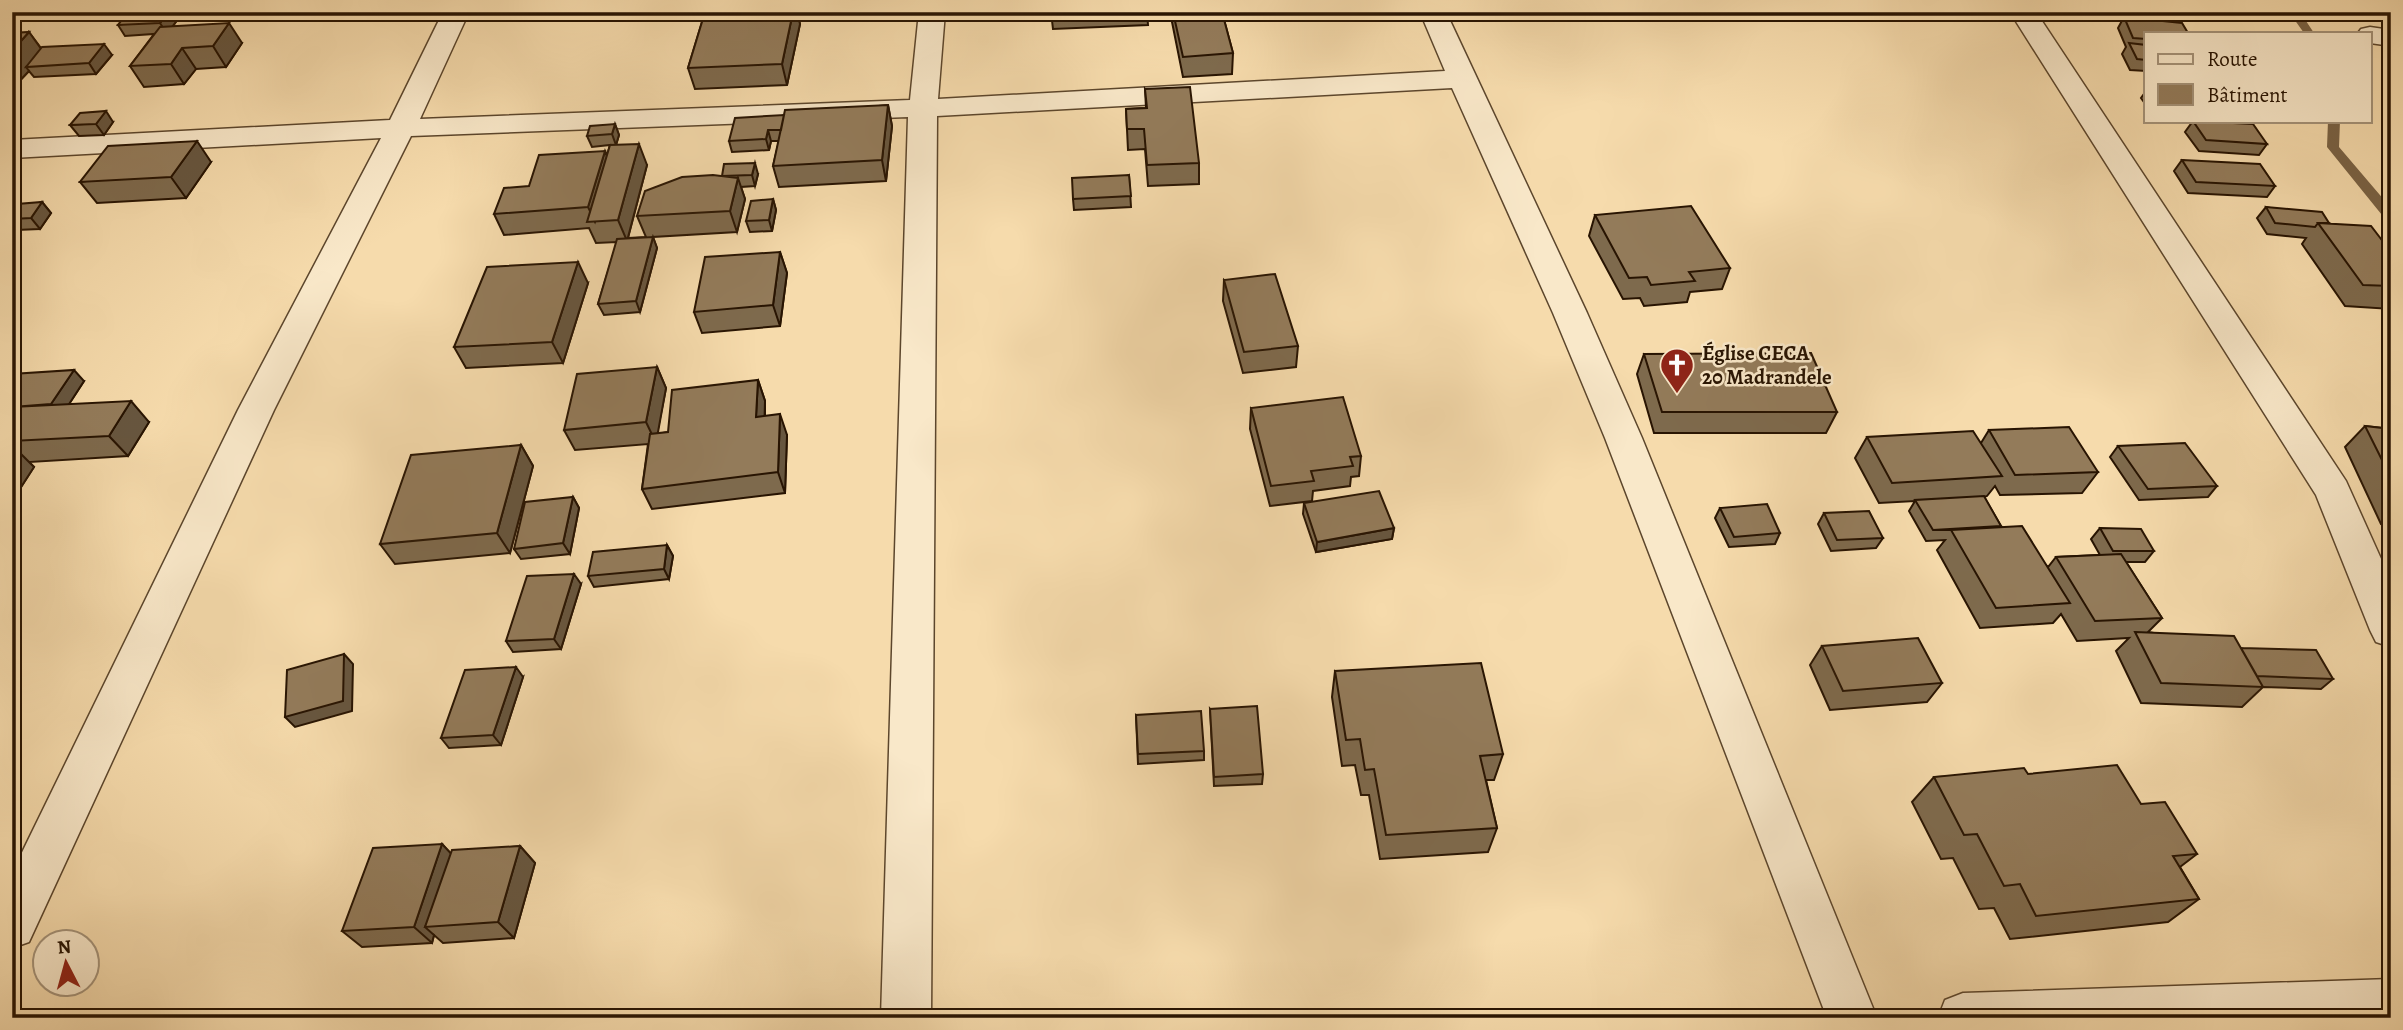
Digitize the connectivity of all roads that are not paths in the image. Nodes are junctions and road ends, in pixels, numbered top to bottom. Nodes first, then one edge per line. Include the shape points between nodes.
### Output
1 (456, 12) edge
2 (932, 12) edge
3 (1433, 12) edge
4 (2023, 12) edge
5 (2372, 35) edge
6 (2391, 38) edge
7 (1461, 79) junction
8 (923, 108) junction
9 (401, 128) junction
10 (12, 149) edge
11 (2391, 630) edge
12 (12, 925) edge
13 (2391, 1004) edge
14 (906, 1018) edge
15 (1852, 1018) edge
16 (1963, 1018) edge

1 - 9 street
2 - 8 street
3 - 7 street
4 - 11 street via 2333,491
5 - 6 street
7 - 8 street
7 - 15 street via 1588,354
8 - 9 street
8 - 14 street
9 - 10 street
9 - 12 street via 256,410
13 - 16 street

